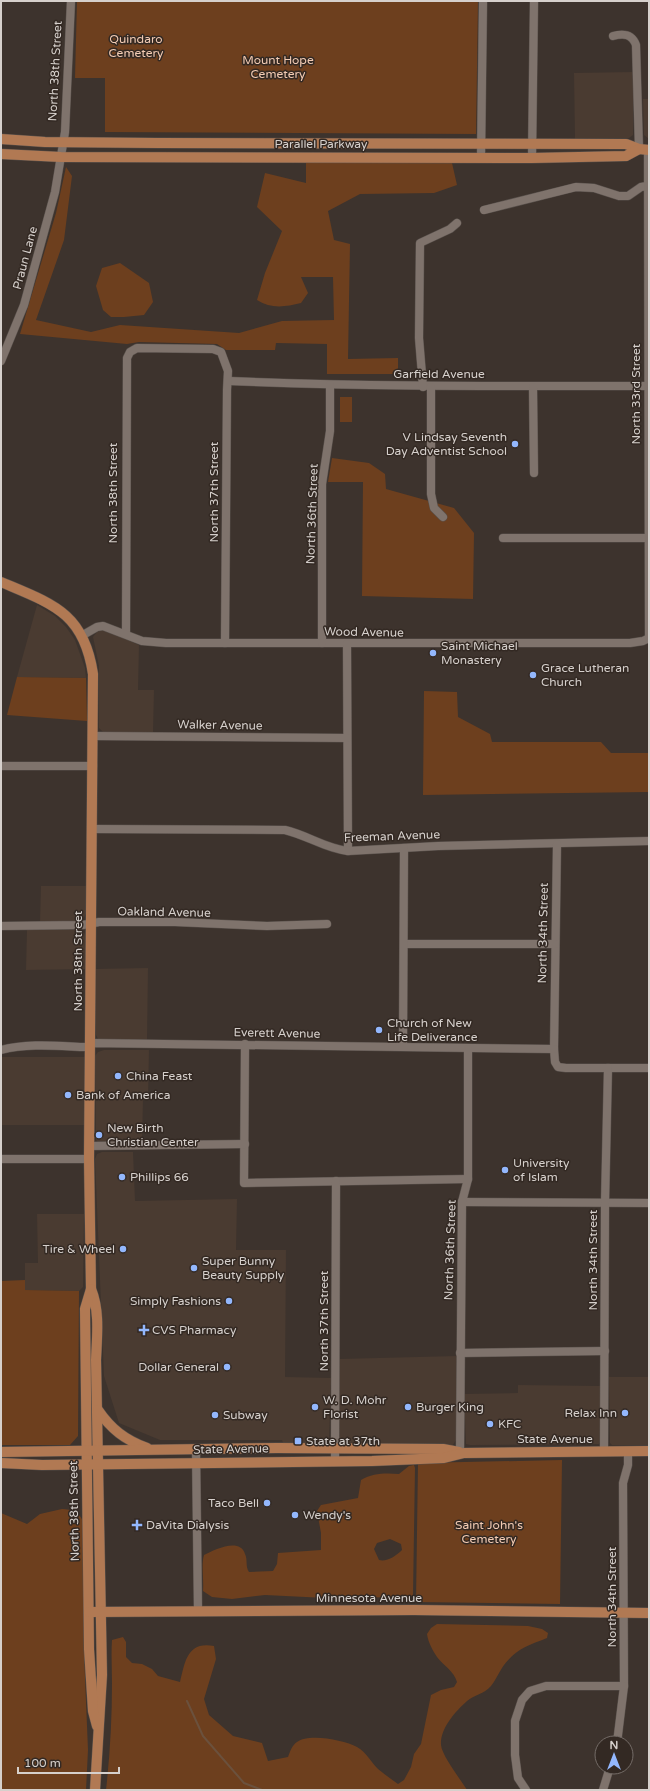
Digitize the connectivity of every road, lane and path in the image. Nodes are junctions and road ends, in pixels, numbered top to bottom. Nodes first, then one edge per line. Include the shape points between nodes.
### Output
1 (71, 1) edge
2 (483, 1) edge
3 (534, 1) edge
4 (613, 36) dead end
5 (1, 139) edge
6 (64, 142) junction
7 (482, 143) junction
8 (532, 143) junction
9 (645, 150) edge
10 (1, 154) edge
11 (61, 157) junction
12 (481, 157) junction
13 (532, 158) junction
14 (647, 186) junction
15 (484, 210) dead end
16 (457, 223) dead end
17 (130, 352) joint
18 (1, 361) edge
19 (229, 381) junction
20 (330, 385) junction
21 (648, 386) edge
22 (427, 387) junction
23 (533, 387) junction
24 (534, 473) dead end
25 (443, 517) dead end
26 (503, 538) dead end
27 (649, 538) edge
28 (1, 582) edge
29 (126, 634) junction
30 (83, 635) junction
31 (649, 638) edge
32 (225, 643) junction
33 (322, 643) junction
34 (347, 644) junction
35 (93, 736) junction
36 (347, 738) junction
37 (1, 766) edge
38 (93, 766) junction
39 (92, 829) junction
40 (649, 841) edge
41 (557, 844) junction
42 (404, 848) junction
43 (348, 851) junction
44 (91, 923) junction
45 (327, 924) dead end
46 (1, 926) edge
47 (404, 944) junction
48 (555, 944) junction
49 (91, 1043) junction
50 (244, 1044) junction
51 (403, 1046) junction
52 (468, 1049) junction
53 (554, 1049) junction
54 (1, 1050) edge
55 (608, 1068) junction
56 (649, 1068) edge
57 (245, 1144) junction
58 (89, 1146) junction
59 (1, 1159) edge
60 (89, 1159) junction
61 (1, 1166) edge
62 (468, 1179) junction
63 (336, 1181) junction
64 (462, 1202) junction
65 (605, 1203) junction
66 (649, 1203) edge
67 (91, 1288) junction
68 (605, 1351) junction
69 (460, 1353) junction
70 (97, 1409) junction
71 (335, 1448) junction
72 (196, 1449) junction
73 (152, 1450) junction
74 (98, 1451) junction
75 (649, 1451) edge
76 (1, 1452) edge
77 (86, 1452) junction
78 (604, 1452) junction
79 (628, 1452) junction
80 (460, 1453) junction
81 (196, 1462) junction
82 (335, 1462) junction
83 (1, 1463) edge
84 (87, 1464) junction
85 (99, 1464) junction
86 (198, 1611) junction
87 (89, 1612) junction
88 (101, 1612) junction
89 (624, 1612) junction
90 (649, 1613) edge
91 (624, 1686) junction
92 (99, 1733) junction
93 (618, 1735) edge
94 (608, 1775) edge
95 (95, 1790) edge
96 (526, 1790) edge
97 (604, 1790) edge

1 - 6 street, North 38th Street
2 - 7 street
3 - 8 street
4 - 9 street, North 33rd Street via 624,34 634,40 636,45
5 - 6 main road, Parallel Parkway
6 - 7 main road, Parallel Parkway
6 - 11 street, North 38th Street
7 - 8 main road, Parallel Parkway
7 - 12 street
8 - 9 main road, Parallel Parkway via 626,144
8 - 13 street
9 - 13 main road, Parallel Parkway via 626,156
9 - 14 street, North 33rd Street
10 - 11 main road, Parallel Parkway
11 - 12 main road, Parallel Parkway
11 - 18 street, Praun Lane via 55,192 24,305
12 - 13 main road, Parallel Parkway
14 - 15 street via 628,196 619,196 594,188 576,188
14 - 21 street, North 33rd Street
16 - 22 street via 420,243 419,338
17 - 19 street, North 37th Street via 144,347 213,349 222,352
17 - 29 street, North 38th Street via 127,358
19 - 20 street, Garfield Avenue
19 - 32 street, North 37th Street
20 - 22 street, Garfield Avenue
20 - 33 street, North 36th Street via 330,431 323,476
21 - 23 street, Garfield Avenue
21 - 27 street, North 33rd Street
22 - 23 street, Garfield Avenue
22 - 25 street via 431,494 434,508
23 - 24 street
26 - 27 street
27 - 31 street, North 33rd Street
28 - 30 main road, North 38th Street via 59,610
29 - 30 street, Wood Avenue via 103,626
29 - 32 street, Wood Avenue via 155,643
30 - 35 main road, North 38th Street via 91,658 93,674
31 - 34 street, Wood Avenue via 630,643
32 - 33 street, Wood Avenue
33 - 34 street, Wood Avenue
34 - 36 street
35 - 36 street, Walker Avenue
35 - 38 main road, North 38th Street
36 - 43 street
37 - 38 street
38 - 39 main road, North 38th Street
39 - 43 street, Freeman Avenue via 285,830
39 - 44 main road, North 38th Street
40 - 41 street, Freeman Avenue
41 - 42 street, Freeman Avenue
41 - 48 street, North 34th Street
42 - 43 street, Freeman Avenue
42 - 47 street
44 - 45 street, Oakland Avenue via 175,922 266,926
44 - 46 street, Oakland Avenue
44 - 49 main road, North 38th Street
47 - 48 street
47 - 51 street
48 - 53 street, North 34th Street
49 - 50 street, Everett Avenue
49 - 54 street, Everett Avenue via 86,1047 44,1045
49 - 58 main road, North 38th Street
50 - 51 street, Everett Avenue
50 - 57 street
51 - 52 street, Everett Avenue
52 - 53 street, Everett Avenue
52 - 62 street, North 36th Street
53 - 55 street, North 34th Street via 558,1067
55 - 56 street
55 - 65 street, North 34th Street
57 - 58 street
57 - 63 street via 244,1183
58 - 60 main road, North 38th Street
59 - 60 street
59 - 61 street
60 - 67 main road, North 38th Street
62 - 63 street
62 - 64 street, North 36th Street
63 - 71 street, North 37th Street
64 - 65 street
64 - 69 street, North 36th Street
65 - 66 street
65 - 68 street, North 34th Street
67 - 70 main road, North 38th Street via 97,1312
67 - 77 main road, North 38th Street via 85,1309
68 - 69 street
68 - 78 street, North 34th Street
69 - 80 street, North 36th Street
70 - 73 main road via 118,1434
70 - 74 main road, North 38th Street
71 - 72 main road, State Avenue
71 - 80 main road, State Avenue via 443,1449
71 - 82 street, North 37th Street
72 - 73 main road, State Avenue
72 - 81 street
73 - 74 main road, State Avenue
74 - 77 main road, State Avenue
74 - 85 main road, North 38th Street
75 - 79 main road, State Avenue
76 - 77 main road, State Avenue
77 - 84 main road, North 38th Street
78 - 79 main road, State Avenue
78 - 80 main road, State Avenue
79 - 89 street, North 34th Street via 628,1465 623,1483
80 - 82 main road, State Avenue via 444,1458
81 - 82 main road, State Avenue
81 - 85 main road, State Avenue
81 - 86 street
83 - 84 main road, State Avenue
84 - 85 main road, State Avenue
84 - 87 main road, North 38th Street
85 - 88 main road, North 38th Street
86 - 88 main road, Minnesota Avenue
86 - 89 main road, Minnesota Avenue
87 - 88 main road, Minnesota Avenue
87 - 92 main road, North 38th Street via 91,1693
88 - 92 main road, North 38th Street via 102,1676
89 - 90 main road, Minnesota Avenue
89 - 91 street, North 34th Street
91 - 93 street, North 34th Street
91 - 96 street via 546,1686 530,1691 526,1695 517,1712 515,1755 518,1778
92 - 95 main road, North 38th Street
94 - 97 street

